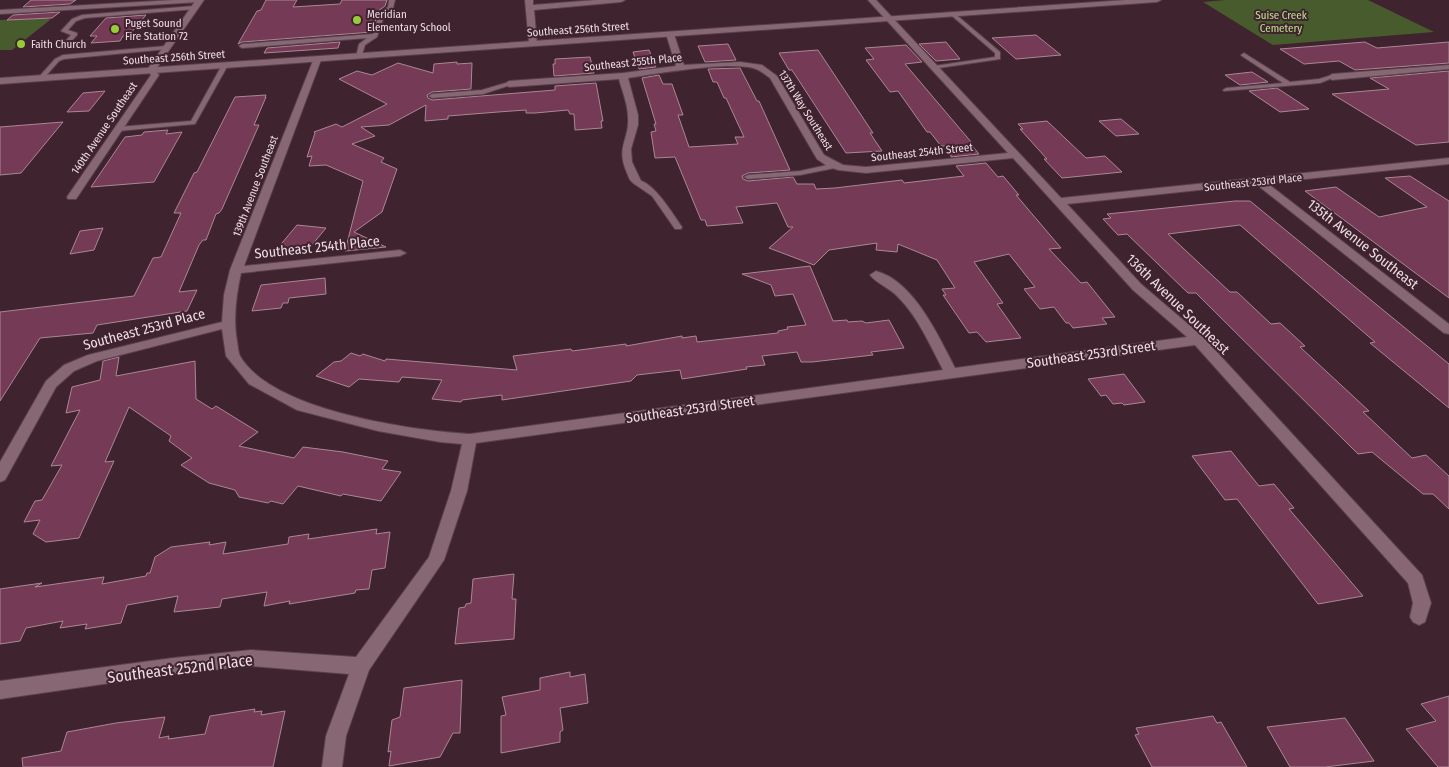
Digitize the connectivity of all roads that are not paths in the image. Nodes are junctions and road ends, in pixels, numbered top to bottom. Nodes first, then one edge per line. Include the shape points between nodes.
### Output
1 (200, 0) edge
2 (392, 0) edge
3 (621, 0) edge
4 (872, 0) edge
5 (1157, 0) edge
6 (167, 1) edge
7 (1131, 1) edge
8 (529, 4) edge
9 (194, 8) junction
10 (0, 12) edge
11 (953, 14) junction
12 (889, 18) junction
13 (670, 34) junction
14 (375, 36) junction
15 (533, 44) junction
16 (242, 46) dead end
17 (63, 48) dead end
18 (166, 48) junction
19 (1244, 55) dead end
20 (359, 56) junction
21 (317, 60) junction
22 (225, 65) junction
23 (759, 67) joint
24 (1449, 67) edge
25 (681, 68) junction
26 (934, 68) junction
27 (151, 70) junction
28 (623, 76) junction
29 (1332, 77) joint
30 (41, 78) junction
31 (0, 81) edge
32 (509, 84) joint
33 (1289, 84) junction
34 (1226, 90) dead end
35 (432, 96) dead end
36 (118, 130) junction
37 (1015, 155) junction
38 (1447, 163) edge
39 (832, 166) junction
40 (748, 177) dead end
41 (636, 181) joint
42 (1258, 182) junction
43 (72, 197) dead end
44 (1058, 202) junction
45 (678, 227) dead end
46 (400, 253) dead end
47 (236, 270) junction
48 (876, 274) dead end
49 (228, 324) junction
50 (1449, 330) edge
51 (1198, 340) junction
52 (951, 373) junction
53 (470, 439) junction
54 (0, 476) edge
55 (1419, 617) dead end
56 (361, 666) junction
57 (0, 690) edge
58 (332, 767) edge

1 - 6 lane
1 - 9 street, 140th Avenue Southeast
2 - 14 lane via 390,8 383,12
3 - 8 street
4 - 12 street, 136th Avenue Southeast
5 - 7 street, Southeast 256th Street
6 - 10 lane
7 - 11 street, Southeast 256th Street
8 - 15 street
9 - 17 lane via 84,16 74,20 64,31 75,34
9 - 18 street, 140th Avenue Southeast
11 - 12 street, Southeast 256th Street
11 - 26 lane via 998,53 998,58
12 - 13 street, Southeast 256th Street
12 - 26 street, 136th Avenue Southeast
13 - 15 street, Southeast 256th Street
13 - 25 street
14 - 16 lane
14 - 20 lane via 362,44
15 - 20 street, Southeast 256th Street
18 - 27 street, 140th Avenue Southeast
18 - 30 lane via 63,56
19 - 33 lane
20 - 21 street, Southeast 256th Street
21 - 22 street, Southeast 256th Street
21 - 47 street, 139th Avenue Southeast
22 - 27 street, Southeast 256th Street
22 - 36 lane via 193,123
23 - 25 street, Southeast 255th Place via 740,64
23 - 39 street, 137th Way Southeast via 773,76 820,157
24 - 29 street
25 - 28 street, Southeast 255th Place
26 - 37 street, 136th Avenue Southeast
27 - 30 street, Southeast 256th Street
27 - 36 street, 140th Avenue Southeast via 155,75
28 - 32 street, Southeast 255th Place
28 - 41 street via 632,115 627,162
29 - 33 lane
30 - 31 street, Southeast 256th Street
32 - 35 lane via 483,92
33 - 34 lane
36 - 43 street, 140th Avenue Southeast
37 - 39 street, Southeast 254th Street via 866,170
37 - 44 street, 136th Avenue Southeast
38 - 42 street, Southeast 253rd Place
39 - 40 lane via 800,173
41 - 45 lane via 655,194
42 - 44 street, Southeast 253rd Place
42 - 50 street, 135th Avenue Southeast
44 - 51 street, 136th Avenue Southeast via 1137,287
46 - 47 street, Southeast 254th Place
47 - 49 street, 139th Avenue Southeast
48 - 52 street via 902,291 913,305
49 - 53 street, Southeast 253rd Street via 233,356 254,381 302,407 378,426
49 - 54 street, Southeast 253rd Place via 93,358 69,368 51,384
51 - 52 street, Southeast 253rd Street
51 - 55 street, 136th Avenue Southeast via 1416,580 1422,603
52 - 53 street, Southeast 253rd Street
53 - 56 street via 459,491 436,560
56 - 57 street, Southeast 252nd Place via 251,658
56 - 58 street via 336,736

